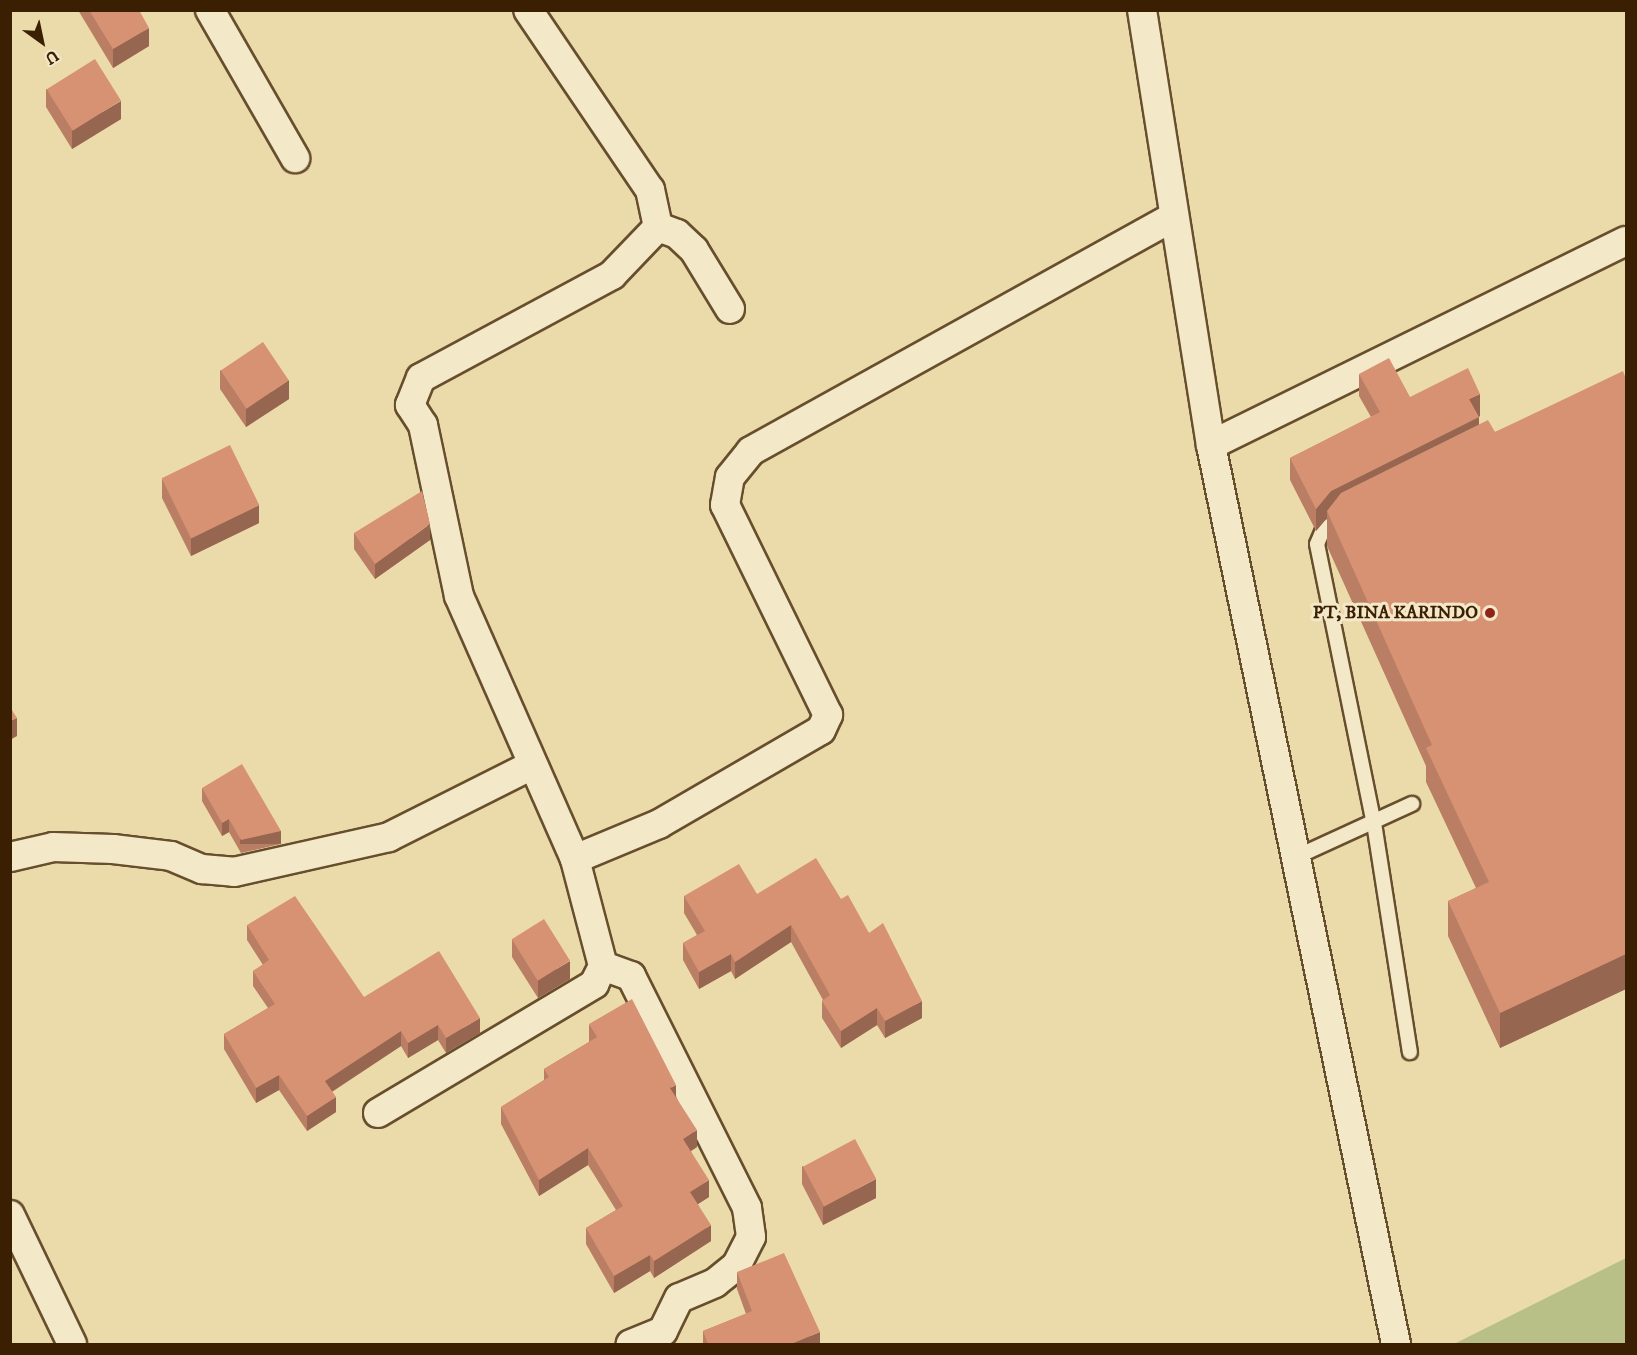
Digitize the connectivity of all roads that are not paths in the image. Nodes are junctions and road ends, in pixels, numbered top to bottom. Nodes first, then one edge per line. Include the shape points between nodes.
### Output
1 (210, 10) edge
2 (528, 10) edge
3 (1142, 10) edge
4 (295, 158) dead end
5 (1174, 217) junction
6 (658, 227) junction
7 (1626, 242) edge
8 (730, 309) dead end
9 (1211, 446) junction
10 (1355, 511) edge
11 (530, 766) junction
12 (1412, 804) dead end
13 (1374, 823) junction
14 (10, 857) edge
15 (1294, 858) junction
16 (574, 859) junction
17 (603, 966) junction
18 (1410, 1052) dead end
19 (378, 1113) dead end
20 (10, 1215) edge
21 (666, 1338) edge
22 (72, 1344) edge
23 (631, 1344) edge
24 (1396, 1344) edge

1 - 4 street
2 - 6 street via 650,190
3 - 5 street
5 - 9 street
5 - 16 street via 751,452 730,477 725,505 828,715 821,730 659,824
6 - 8 street via 677,234 694,250
6 - 11 street via 612,275 421,378 413,390 410,405 423,425 459,596
7 - 9 street
9 - 15 street
10 - 13 lane via 1323,530 1317,544
11 - 14 street via 388,837 234,872 202,869 171,856 113,849 53,847
11 - 16 street
12 - 13 lane
13 - 15 lane
13 - 18 lane
15 - 24 street
16 - 17 street
17 - 19 street via 584,990
17 - 21 street via 631,975 747,1208 751,1237 736,1266 715,1284 679,1298
20 - 22 street
21 - 23 street

